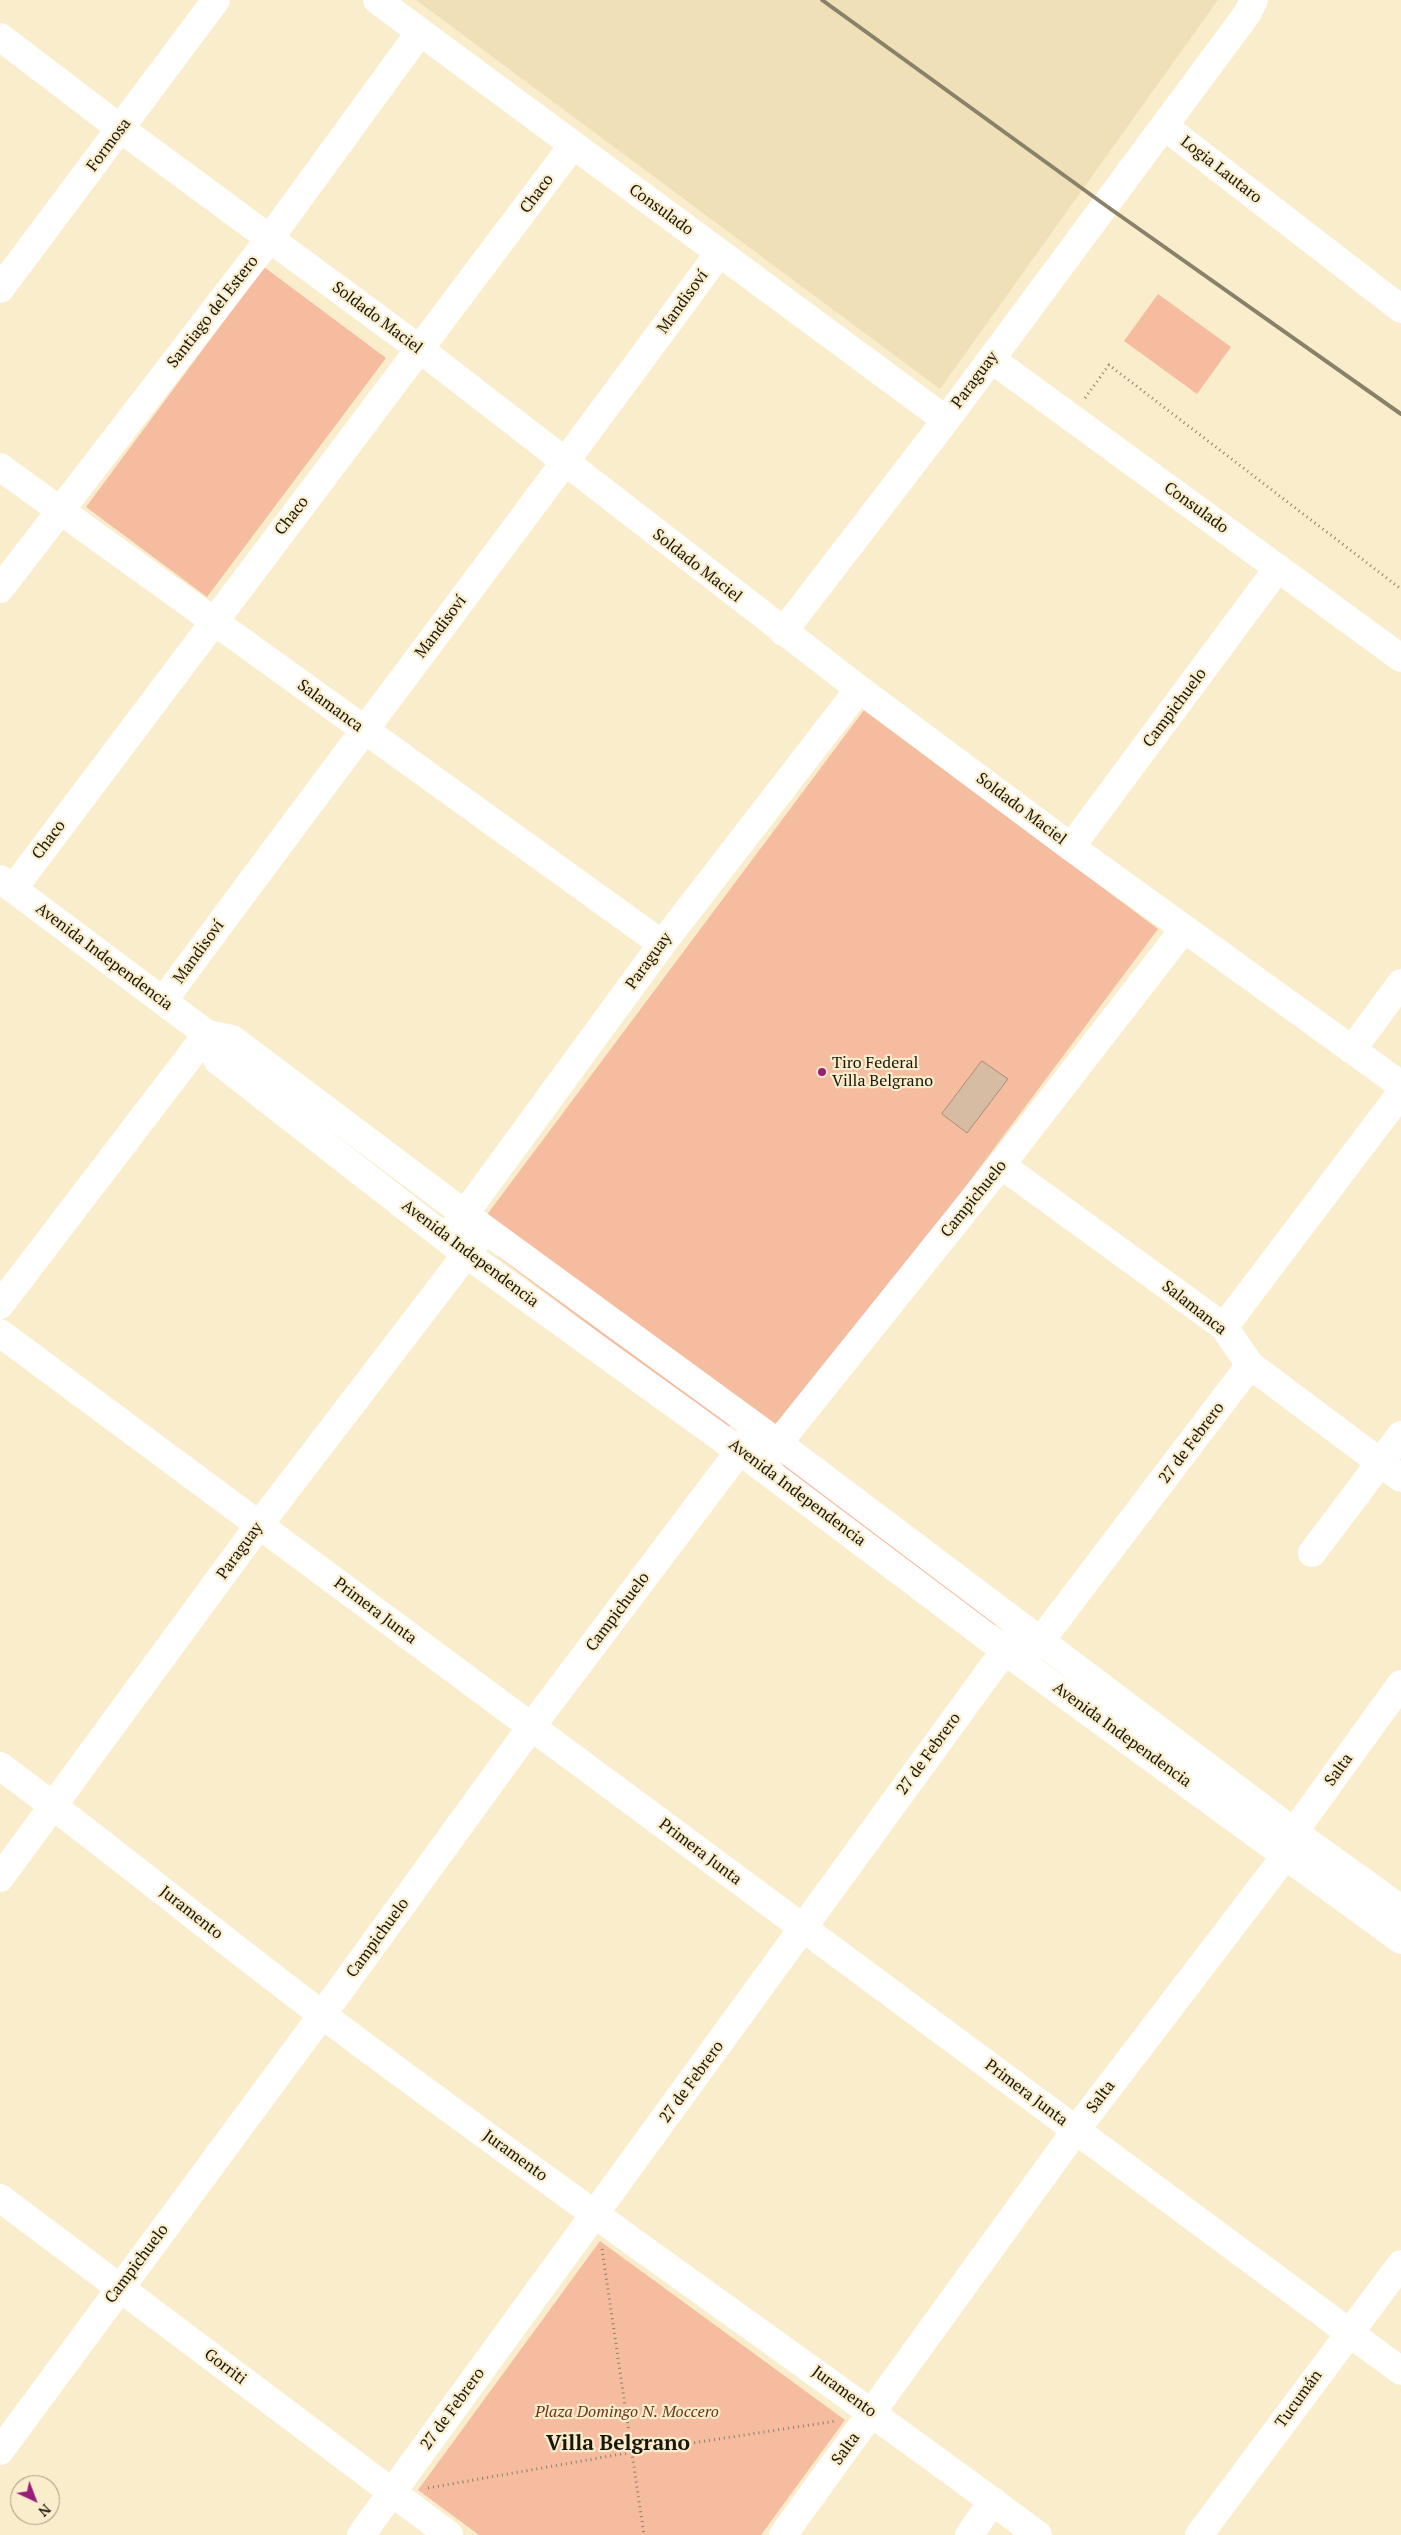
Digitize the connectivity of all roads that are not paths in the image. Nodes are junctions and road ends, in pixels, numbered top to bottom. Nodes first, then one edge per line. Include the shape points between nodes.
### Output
1 (216, 0) edge
2 (378, 0) edge
3 (1254, 0) edge
4 (420, 32) junction
5 (0, 38) edge
6 (1164, 126) junction
7 (121, 130) junction
8 (573, 145) junction
9 (270, 238) junction
10 (718, 253) junction
11 (0, 289) edge
12 (1397, 297) edge
13 (421, 350) junction
14 (991, 359) junction
15 (946, 420) junction
16 (565, 463) junction
17 (0, 467) edge
18 (59, 510) junction
19 (1278, 568) junction
20 (0, 589) edge
21 (212, 621) junction
22 (783, 632) junction
23 (1401, 658) edge
24 (859, 688) junction
25 (362, 730) junction
26 (1071, 847) junction
27 (6, 884) edge
28 (1184, 929) junction
29 (662, 944) junction
30 (1401, 983) edge
31 (163, 1001) junction
32 (207, 1034) junction
33 (1352, 1050) junction
34 (1401, 1085) edge
35 (1401, 1093) edge
36 (1001, 1165) junction
37 (476, 1222) junction
38 (456, 1246) junction
39 (0, 1305) edge
40 (1224, 1327) junction
41 (0, 1333) edge
42 (1250, 1365) junction
43 (756, 1427) junction
44 (1401, 1435) edge
45 (778, 1443) junction
46 (750, 1458) junction
47 (1391, 1470) edge
48 (259, 1525) junction
49 (1312, 1553) dead end
50 (1032, 1635) junction
51 (1014, 1656) junction
52 (1401, 1684) edge
53 (531, 1727) junction
54 (0, 1766) edge
55 (53, 1805) junction
56 (1290, 1843) junction
57 (0, 1878) edge
58 (1401, 1909) edge
59 (804, 1928) junction
60 (1401, 1940) edge
61 (322, 2015) junction
62 (1076, 2130) junction
63 (0, 2198) edge
64 (595, 2214) junction
65 (1401, 2264) edge
66 (120, 2287) junction
67 (1348, 2332) junction
68 (1401, 2371) edge
69 (873, 2413) junction
70 (0, 2451) edge
71 (392, 2493) junction
72 (993, 2502) junction
73 (360, 2535) edge
74 (449, 2535) edge
75 (783, 2535) edge
76 (969, 2535) edge
77 (1038, 2535) edge
78 (1199, 2535) edge

1 - 7 street, Formosa
2 - 4 street, Consulado
3 - 6 street, Logia Lautaro via 1248,14
4 - 8 street, Consulado
4 - 9 street, Santiago del Estero
5 - 7 street, Soldado Maciel
6 - 12 street, Logia Lautaro
6 - 14 street, Paraguay
7 - 9 street, Soldado Maciel
7 - 11 street, Formosa
8 - 10 street, Consulado
8 - 13 street, Chaco
9 - 13 street, Soldado Maciel
9 - 18 street, Santiago del Estero
10 - 15 street, Consulado
10 - 16 street, Mandisoví
13 - 16 street, Soldado Maciel
13 - 21 street, Chaco
14 - 15 street, Paraguay
14 - 19 street, Consulado
15 - 22 street, Paraguay
16 - 22 street, Soldado Maciel
16 - 25 street, Mandisoví
17 - 18 street, Salamanca
18 - 20 street, Santiago del Estero
18 - 21 street, Salamanca
19 - 23 street, Consulado
19 - 26 street, Campichuelo
21 - 25 street, Salamanca
21 - 27 street, Chaco
22 - 24 street, Soldado Maciel
24 - 26 street, Soldado Maciel
24 - 29 street, Paraguay
25 - 29 street, Salamanca
25 - 31 street, Mandisoví
26 - 28 street, Soldado Maciel
27 - 31 street, Avenida Independencia
28 - 33 street, Soldado Maciel
28 - 36 street, Campichuelo
29 - 37 street, Paraguay
30 - 33 street
31 - 32 street, Avenida Independencia
32 - 37 street, Avenida Independencia via 232,1039
32 - 38 street, Avenida Independencia via 218,1061
32 - 39 street
33 - 34 street, Soldado Maciel
35 - 40 street
36 - 40 street, Salamanca
36 - 45 street, Campichuelo
37 - 38 street, Paraguay
37 - 43 street, Avenida Independencia
38 - 46 street, Avenida Independencia
38 - 48 street, Paraguay
40 - 42 street, Salamanca
41 - 48 street, Primera Junta
42 - 47 street, Salamanca
42 - 50 street, 27 de Febrero
43 - 45 street, Avenida Independencia
43 - 46 street, Campichuelo
44 - 47 street
45 - 46 street, Campichuelo
45 - 50 street, Avenida Independencia
46 - 51 street, Avenida Independencia
46 - 53 street, Campichuelo
47 - 49 street
48 - 53 street, Primera Junta
48 - 55 street, Paraguay
50 - 51 street, 27 de Febrero
50 - 56 street, Avenida Independencia
51 - 56 street, Avenida Independencia
51 - 59 street, 27 de Febrero
52 - 56 street, Salta
53 - 59 street, Primera Junta
53 - 61 street, Campichuelo
54 - 55 street, Juramento
55 - 57 street, Paraguay
55 - 61 street, Juramento
56 - 58 street, Avenida Independencia
56 - 60 street, Avenida Independencia
56 - 62 street, Salta
59 - 62 street, Primera Junta
59 - 64 street, 27 de Febrero
61 - 64 street, Juramento
61 - 66 street, Campichuelo
62 - 67 street, Primera Junta
62 - 69 street, Salta
63 - 66 street, Gorriti
64 - 69 street, Juramento
64 - 71 street, 27 de Febrero
65 - 67 street, Tucumán
66 - 70 street, Campichuelo
66 - 71 street, Gorriti
67 - 68 street, Primera Junta
67 - 78 street, Tucumán
69 - 72 street, Juramento
69 - 75 street, Salta
71 - 73 street, 27 de Febrero
71 - 74 street, Gorriti
72 - 76 street
72 - 77 street, Juramento

